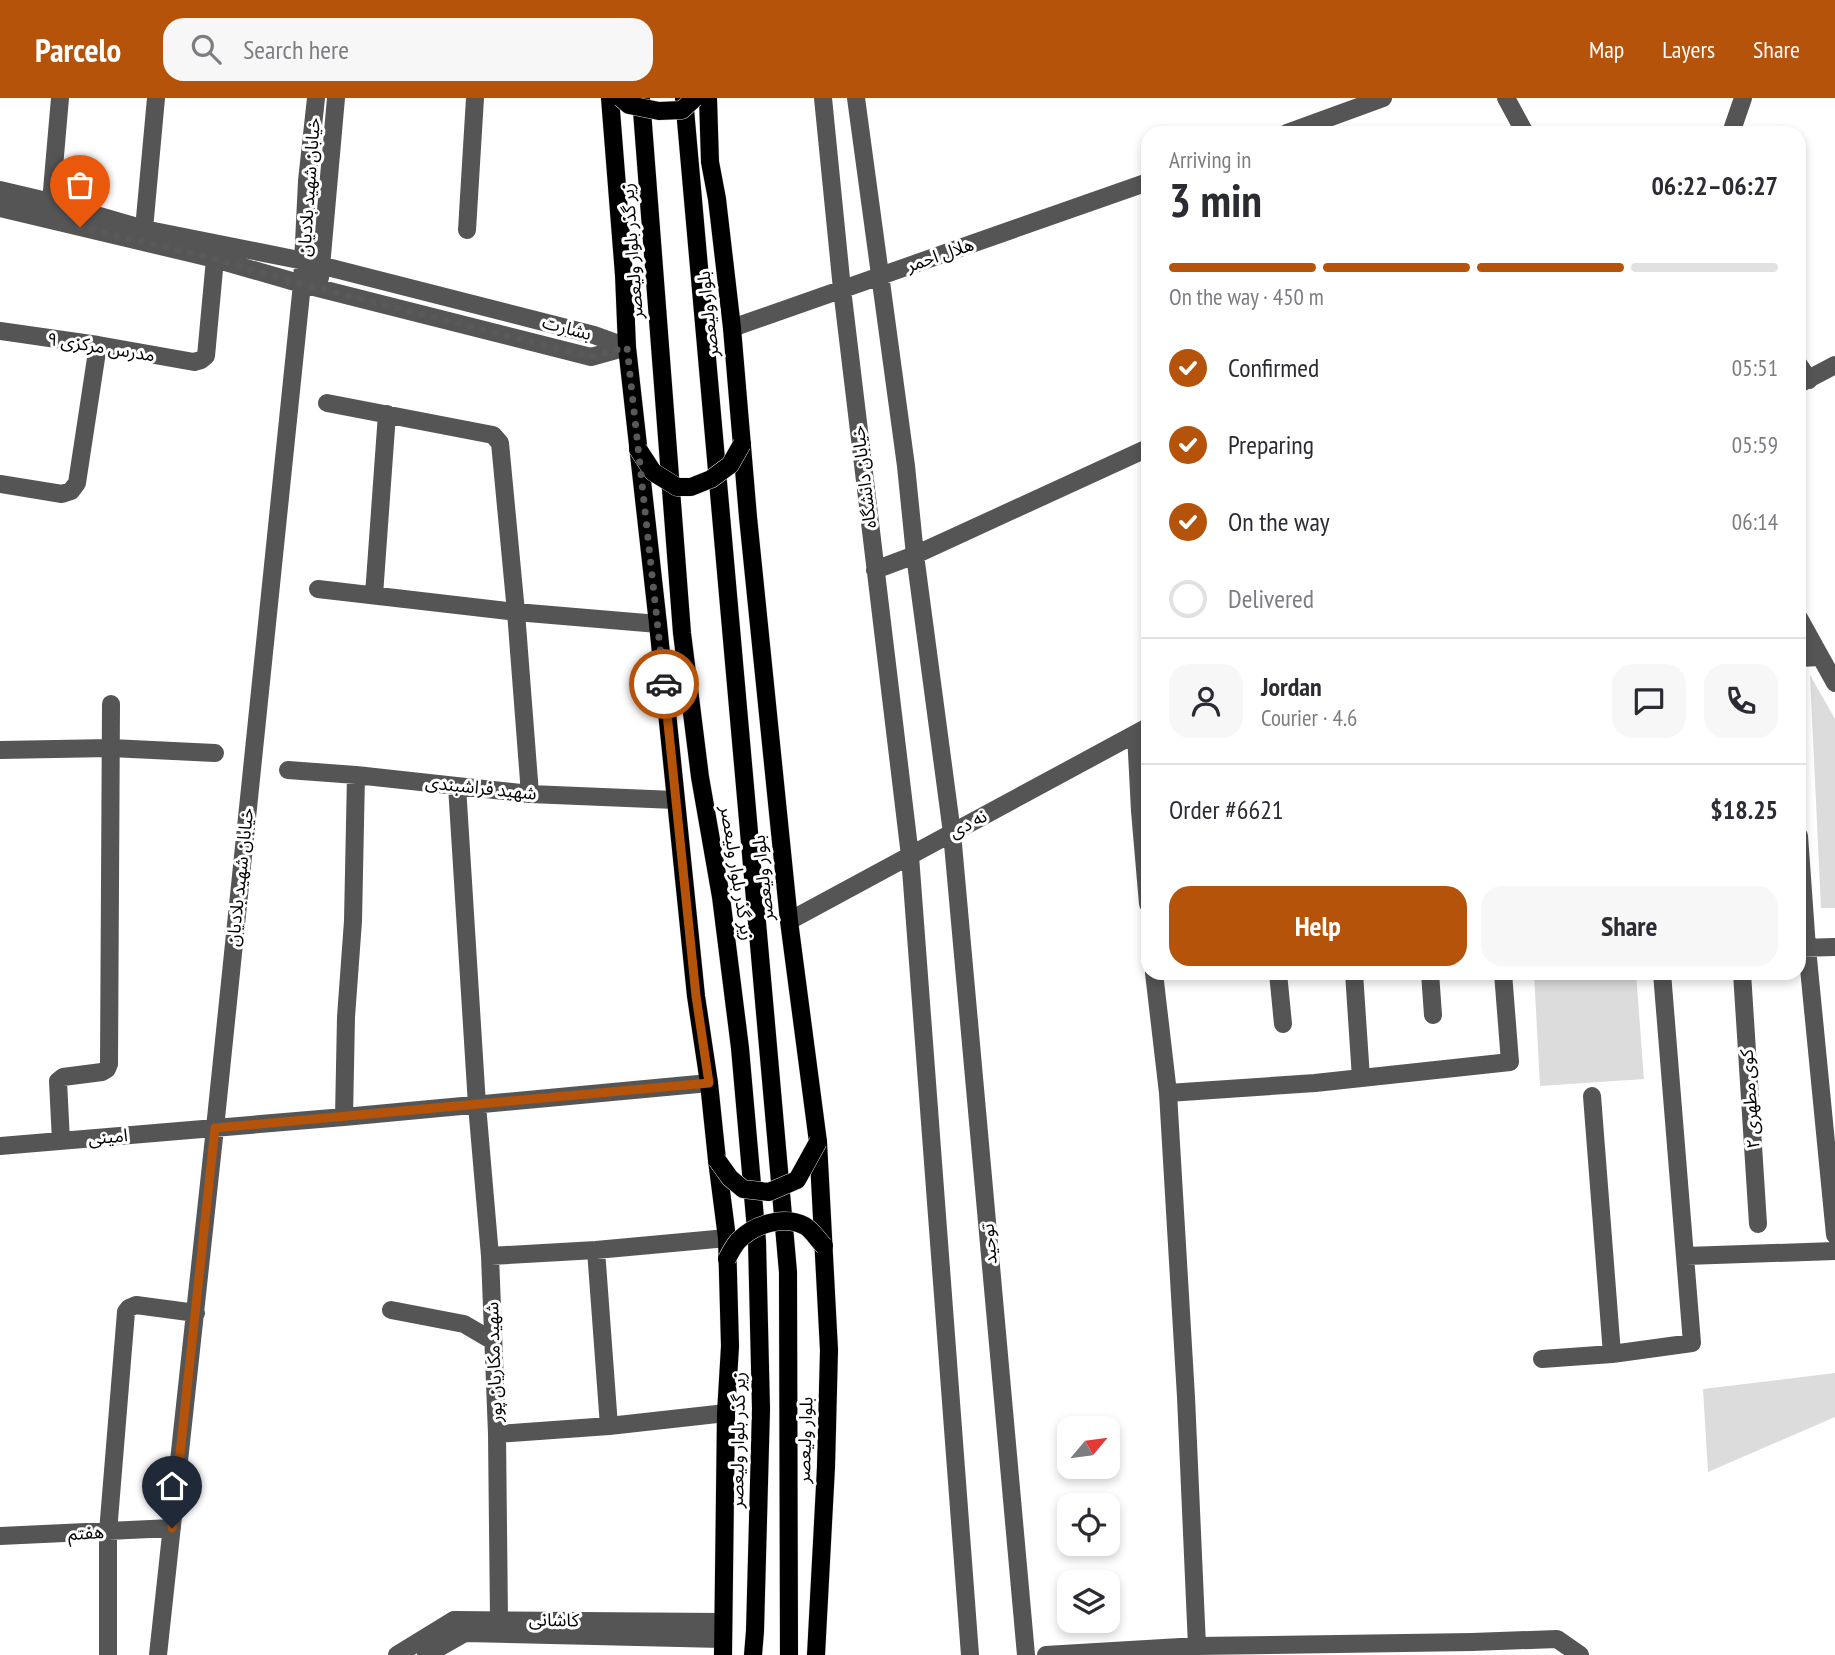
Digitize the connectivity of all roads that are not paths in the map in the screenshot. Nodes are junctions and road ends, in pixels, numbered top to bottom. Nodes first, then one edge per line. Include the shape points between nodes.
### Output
1 (60, 98) edge
2 (156, 98) edge
3 (316, 98) edge
4 (336, 98) edge
5 (475, 98) edge
6 (610, 98) edge
7 (621, 98) edge
8 (641, 98) edge
9 (695, 98) edge
10 (708, 98) edge
11 (823, 98) edge
12 (856, 98) edge
13 (1384, 98) edge
14 (1506, 98) edge
15 (1743, 98) edge
16 (684, 106) edge
17 (1306, 126) edge
18 (1521, 126) edge
19 (1733, 126) edge
20 (1141, 184) edge
21 (0, 191) edge
22 (51, 202) junction
23 (0, 208) edge
24 (144, 229) junction
25 (467, 230) dead end
26 (215, 259) junction
27 (304, 261) junction
28 (322, 266) junction
29 (881, 276) junction
30 (310, 286) junction
31 (842, 289) junction
32 (732, 328) junction
33 (0, 331) edge
34 (98, 345) junction
35 (627, 347) junction
36 (1835, 365) edge
37 (1806, 375) edge
38 (327, 403) dead end
39 (387, 414) junction
40 (742, 444) junction
41 (638, 449) junction
42 (1141, 451) edge
43 (0, 484) edge
44 (915, 555) junction
45 (875, 570) junction
46 (318, 589) dead end
47 (374, 595) junction
48 (516, 612) junction
49 (658, 624) junction
50 (1806, 630) edge
51 (1821, 657) junction
52 (1806, 658) edge
53 (1835, 683) edge
54 (111, 704) dead end
55 (1141, 731) edge
56 (111, 748) junction
57 (0, 750) edge
58 (215, 753) dead end
59 (288, 770) dead end
60 (356, 775) junction
61 (457, 786) junction
62 (530, 794) junction
63 (676, 800) junction
64 (952, 832) junction
65 (909, 856) junction
66 (789, 921) junction
67 (1835, 947) edge
68 (1806, 948) edge
69 (1806, 975) edge
70 (1155, 980) edge
71 (1279, 980) edge
72 (1354, 980) edge
73 (1430, 980) edge
74 (1504, 980) edge
75 (1663, 980) edge
76 (1742, 980) edge
77 (1433, 1015) dead end
78 (1283, 1024) dead end
79 (1361, 1078) junction
80 (709, 1083) junction
81 (1168, 1093) junction
82 (1592, 1096) dead end
83 (477, 1105) junction
84 (344, 1117) junction
85 (215, 1128) junction
86 (61, 1140) junction
87 (818, 1142) junction
88 (0, 1146) edge
89 (717, 1160) junction
90 (1758, 1224) dead end
91 (1835, 1235) edge
92 (727, 1238) junction
93 (824, 1246) junction
94 (596, 1250) junction
95 (1835, 1251) edge
96 (490, 1256) junction
97 (1686, 1256) junction
98 (727, 1259) junction
99 (391, 1310) dead end
100 (195, 1313) junction
101 (493, 1341) junction
102 (1612, 1354) junction
103 (1542, 1359) dead end
104 (726, 1413) junction
105 (609, 1426) junction
106 (497, 1434) junction
107 (172, 1528) junction
108 (108, 1532) junction
109 (0, 1536) edge
110 (499, 1619) junction
111 (722, 1639) edge
112 (1197, 1646) junction
113 (108, 1655) edge
114 (159, 1655) edge
115 (397, 1655) edge
116 (426, 1655) edge
117 (753, 1655) edge
118 (789, 1655) edge
119 (816, 1655) edge
120 (970, 1655) edge
121 (1026, 1655) edge
122 (1046, 1655) edge
123 (1580, 1655) edge

1 - 22 street
2 - 24 street
3 - 27 street, خیابان شهید بلادیان
4 - 28 street, خیابان شهید بلادیان
5 - 25 street
6 - 35 main road
7 - 9 main road, bridge via 629,105 659,111 682,110
8 - 117 main road, زیر گذر بلوار ولیعصر via 682,633 740,1048 757,1241 761,1409
10 - 32 main road, بلوار ولیعصر via 710,162
11 - 31 street, خیابان دانشگاه
12 - 29 street
13 - 17 street
14 - 18 street
15 - 19 street
16 - 118 main road, بلوار ولیعصر via 788,1272
20 - 29 street, هلال احمر
21 - 22 street, بشارت
22 - 24 street, بشارت
23 - 26 street, بشارت
24 - 27 street, بشارت
26 - 30 street, بشارت
26 - 34 street, مدرس مرکزی ۹ via 201,360
27 - 28 street, بشارت
27 - 30 street, خیابان شهید بلادیان
28 - 30 street, خیابان شهید بلادیان
28 - 35 street, بشارت
29 - 31 street, هلال احمر
29 - 44 street
30 - 35 street, بشارت via 591,357
30 - 85 street, خیابان شهید بلادیان
31 - 32 street, هلال احمر
31 - 45 street, خیابان دانشگاه
32 - 40 main road, بلوار ولیعصر
33 - 34 street, مدرس مرکزی ۹
34 - 43 street via 77,483 62,494
35 - 41 main road
36 - 37 street
38 - 39 street
39 - 47 street
39 - 48 street via 494,435 500,443
40 - 41 main road, bridge via 730,465 691,487 677,487 653,472
40 - 66 main road, بلوار ولیعصر
41 - 49 main road
42 - 44 street
44 - 45 street
44 - 64 street
45 - 65 street, خیابان دانشگاه
46 - 47 street
47 - 48 street
48 - 49 street
48 - 62 street
49 - 63 main road
50 - 51 street
51 - 52 street
51 - 53 street
54 - 56 street
55 - 64 street, نه دی
56 - 57 street
56 - 58 street
56 - 86 street via 109,1064 102,1072 58,1081
59 - 60 street, شهید فراشبندی
60 - 61 street, شهید فراشبندی
60 - 84 street
61 - 62 street, شهید فراشبندی
61 - 83 street, شهید مکاریان پور
62 - 63 street, شهید فراشبندی
63 - 80 main road
64 - 65 street, نه دی
64 - 121 street, توحید
65 - 66 street, نه دی
65 - 120 street
66 - 87 main road, بلوار ولیعصر
67 - 68 street
69 - 91 street
70 - 81 street
71 - 78 street
72 - 79 street
73 - 77 street
74 - 79 street via 1510,1062
75 - 97 street
76 - 90 street, کوی مطهری ۲
79 - 81 street
80 - 83 street, امینی
80 - 89 main road
81 - 112 street
82 - 102 street
83 - 84 street, امینی
83 - 96 street, شهید مکاریان پور
84 - 85 street, امینی
85 - 86 street, امینی
85 - 100 street, خیابان شهید بلادیان
86 - 88 street, امینی
87 - 89 main road, bridge via 797,1180 769,1192 743,1189
87 - 93 main road, بلوار ولیعصر
89 - 92 main road
92 - 94 street
92 - 98 main road
93 - 98 main road, bridge via 806,1227 774,1223 748,1232
93 - 119 main road, بلوار ولیعصر via 829,1350
94 - 96 street
94 - 105 street
95 - 97 street
96 - 101 street, شهید مکاریان پور
97 - 102 street via 1692,1343
98 - 104 main road via 730,1346
99 - 101 street via 464,1324
100 - 107 street, خیابان شهید بلادیان
100 - 108 street via 136,1305 126,1312
101 - 106 street, شهید مکاریان پور
102 - 103 street
104 - 105 street
104 - 111 main road
105 - 106 street
106 - 110 street, شهید مکاریان پور
107 - 108 street, هفتم
107 - 114 street, خیابان شهید بلادیان
108 - 109 street, هفتم
108 - 113 street
110 - 111 street, کاشانی
110 - 115 street, کاشانی via 454,1620
111 - 116 street, کاشانی via 465,1633
112 - 122 street
112 - 123 street via 1557,1639

